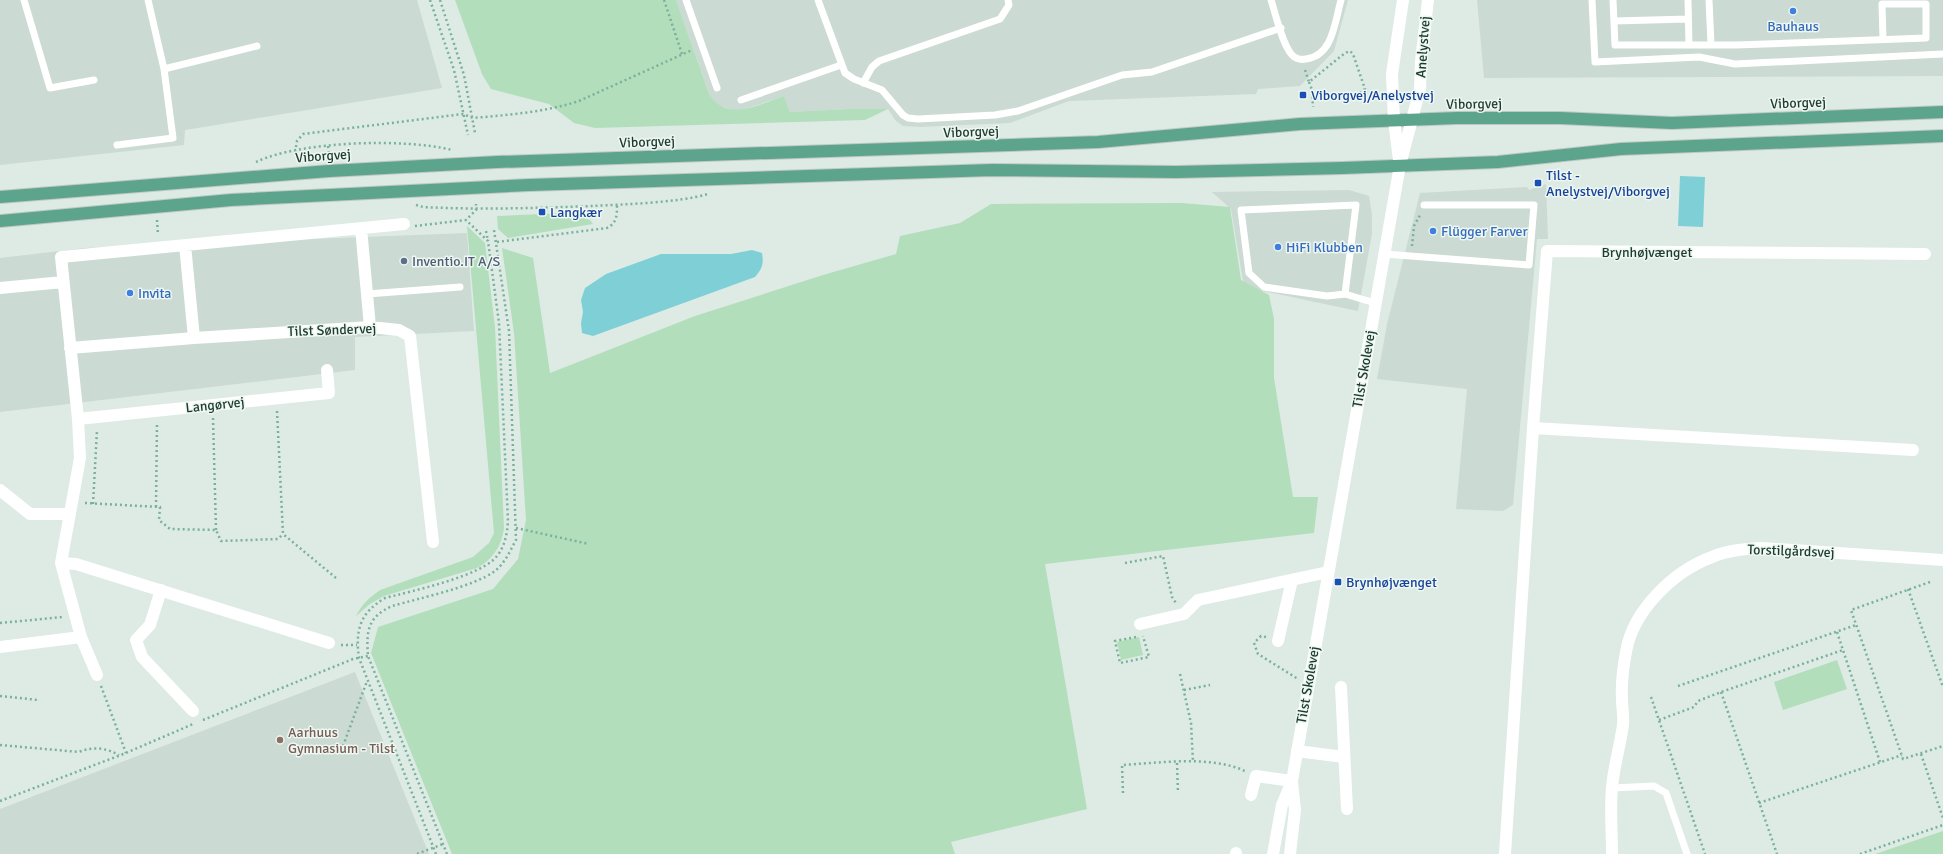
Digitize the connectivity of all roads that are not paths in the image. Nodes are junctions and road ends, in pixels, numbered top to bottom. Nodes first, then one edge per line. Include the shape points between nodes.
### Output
1 (24, 0) edge
2 (148, 0) edge
3 (686, 0) edge
4 (818, 0) edge
5 (1008, 0) edge
6 (1271, 0) edge
7 (1341, 0) edge
8 (1403, 0) edge
9 (1428, 0) edge
10 (1592, 0) edge
11 (1613, 0) edge
12 (1620, 0) edge
13 (1688, 0) edge
14 (1709, 0) edge
15 (1688, 18) junction
16 (1614, 21) junction
17 (1281, 28) junction
18 (1883, 39) junction
19 (1711, 44) junction
20 (1689, 45) junction
21 (257, 46) dead end
22 (1943, 54) edge
23 (841, 65) junction
24 (164, 69) junction
25 (94, 80) dead end
26 (863, 83) junction
27 (717, 88) dead end
28 (741, 100) dead end
29 (1943, 112) edge
30 (1412, 120) junction
31 (1394, 121) junction
32 (1943, 136) edge
33 (117, 145) dead end
34 (1400, 165) junction
35 (0, 197) edge
36 (1424, 205) road end
37 (0, 221) edge
38 (404, 224) road end
39 (361, 228) junction
40 (185, 245) junction
41 (1384, 254) junction
42 (1925, 254) dead end
43 (63, 282) junction
44 (460, 287) dead end
45 (0, 288) edge
46 (367, 294) junction
47 (1345, 294) junction
48 (1375, 303) junction
49 (370, 327) junction
50 (194, 338) junction
51 (70, 348) junction
52 (327, 370) dead end
53 (78, 419) junction
54 (1533, 428) junction
55 (1913, 450) dead end
56 (0, 490) edge
57 (71, 508) junction
58 (433, 542) dead end
59 (1943, 560) edge
60 (61, 563) junction
61 (1328, 572) junction
62 (1292, 580) junction
63 (161, 590) junction
64 (1142, 630) road end
65 (81, 638) junction
66 (1278, 641) road end
67 (329, 643) dead end
68 (0, 647) edge
69 (97, 675) road end
70 (1341, 687) dead end
71 (193, 711) dead end
72 (1297, 751) junction
73 (1344, 757) junction
74 (1292, 781) junction
75 (1612, 788) junction
76 (1251, 795) dead end
77 (1347, 809) dead end
78 (1273, 854) edge
79 (1290, 854) edge
80 (1505, 854) edge
81 (1612, 854) edge
82 (1687, 854) edge

1 - 25 lane via 50,88
2 - 24 lane
3 - 27 lane
4 - 23 lane
5 - 26 lane via 1010,5 1000,19 879,62 872,67
6 - 17 lane
7 - 17 lane via 1327,46 1317,56 1303,60 1296,58 1291,54
8 - 31 street, Anelystvej via 1392,74
9 - 30 street, Anelystvej via 1420,89
10 - 22 lane via 1595,62 1699,57 1735,64
11 - 12 lane
11 - 16 lane
13 - 15 lane
14 - 19 lane
15 - 16 lane
15 - 20 lane
16 - 20 lane via 1615,45
17 - 26 lane via 1152,72 1122,75 1007,114 908,118 882,90
18 - 18 lane via 1926,38 1926,4 1882,4
18 - 19 lane
19 - 20 lane
21 - 24 lane
23 - 26 lane via 845,73
23 - 28 lane
24 - 33 lane via 173,138
29 - 30 main road, Viborgvej via 1672,123 1560,118
30 - 31 main road, Viborgvej
30 - 34 street, Anelystvej
31 - 34 street, Anelystvej
31 - 35 main road, Viborgvej via 1300,124 1098,142 497,162 329,171
32 - 34 main road via 1621,149 1498,162
34 - 37 main road via 1176,172 992,170 387,191 231,200
34 - 41 street, Tilst Skolevej
36 - 41 lane via 1534,205 1530,265
38 - 39 street
39 - 40 street
39 - 46 street
40 - 43 street via 61,257
40 - 50 street
41 - 48 street, Tilst Skolevej
42 - 54 street, Brynhøjvænget via 1547,251
43 - 45 street
43 - 51 street
44 - 46 lane
46 - 49 street
47 - 47 lane via 1356,205 1241,210 1249,273 1264,287 1327,296
47 - 48 lane
48 - 61 street, Tilst Skolevej
49 - 50 street, Tilst Søndervej
49 - 58 street, Tilst Søndervej via 399,330 410,336
50 - 51 street, Tilst Søndervej
51 - 53 street
52 - 53 street, Langørvej via 329,393
53 - 57 street via 80,458
54 - 55 street
54 - 80 street, Brynhøjvænget
56 - 57 street via 30,514
57 - 60 street
59 - 75 street, Torstilgårdsvej via 1762,548 1741,549 1711,557 1676,576 1661,589 1647,607 1633,630 1626,650 1622,693 1623,723
60 - 63 street via 76,564
60 - 65 street
61 - 62 street
61 - 72 street, Tilst Skolevej
62 - 64 street via 1198,600 1184,614
62 - 66 street
63 - 67 street
63 - 71 street via 150,625 136,640 142,657
65 - 68 street
65 - 69 street
70 - 73 street
72 - 73 street
72 - 74 street, Tilst Skolevej
73 - 77 street
74 - 76 street via 1256,776
74 - 78 street, Tilst Skolevej via 1282,805
74 - 79 street, Tilst Skolevej via 1295,810
75 - 81 street, Torstilgårdsvej
75 - 82 lane via 1654,786 1666,793

